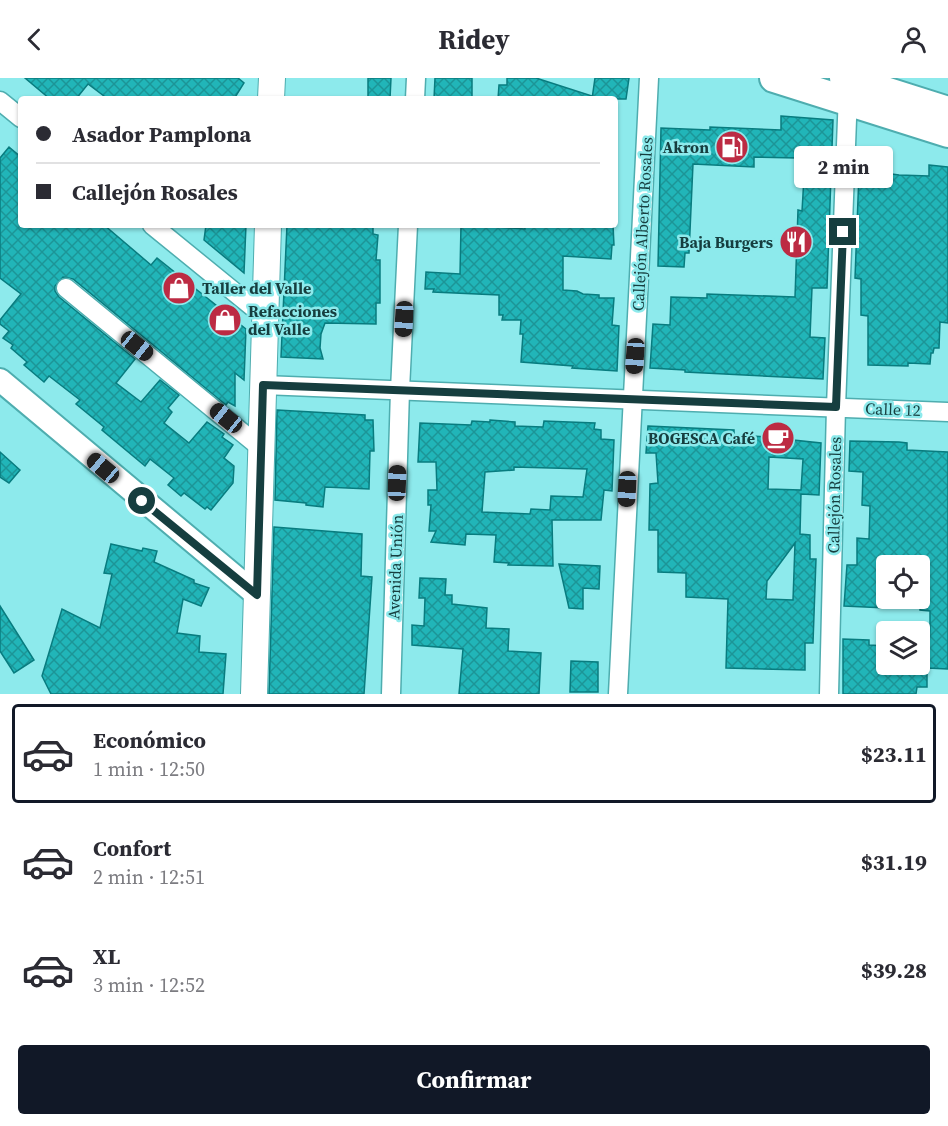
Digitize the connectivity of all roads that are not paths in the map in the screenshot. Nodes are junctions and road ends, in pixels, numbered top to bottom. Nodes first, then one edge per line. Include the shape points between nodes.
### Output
1 (272, 78) edge
2 (416, 78) edge
3 (649, 78) edge
4 (774, 78) edge
5 (884, 85) edge
6 (847, 86) edge
7 (271, 96) edge
8 (415, 96) edge
9 (0, 101) edge
10 (948, 111) edge
11 (18, 116) edge
12 (948, 133) edge
13 (156, 228) edge
14 (268, 228) edge
15 (408, 228) edge
16 (66, 288) dead end
17 (265, 317) junction
18 (0, 380) edge
19 (263, 385) junction
20 (400, 390) junction
21 (632, 399) junction
22 (836, 407) junction
23 (948, 412) edge
24 (261, 448) junction
25 (257, 595) junction
26 (254, 694) edge
27 (391, 694) edge
28 (618, 694) edge
29 (829, 694) edge

1 - 7 main road
2 - 8 street
3 - 21 street, Callejón Alberto Rosales
4 - 6 main road
5 - 6 main road
5 - 10 main road
6 - 12 main road
6 - 22 street, Callejón Rosales
9 - 11 street
13 - 17 street
14 - 17 main road
15 - 20 street, Avenida Unión
16 - 24 street
17 - 19 main road
18 - 25 street
19 - 20 street, Calle 12
19 - 24 main road
20 - 21 street, Calle 12
20 - 27 street, Avenida Unión
21 - 22 street, Calle 12
21 - 28 street, Callejón Alberto Rosales
22 - 23 street, Calle 12
22 - 29 street, Callejón Rosales
24 - 25 main road
25 - 26 main road

